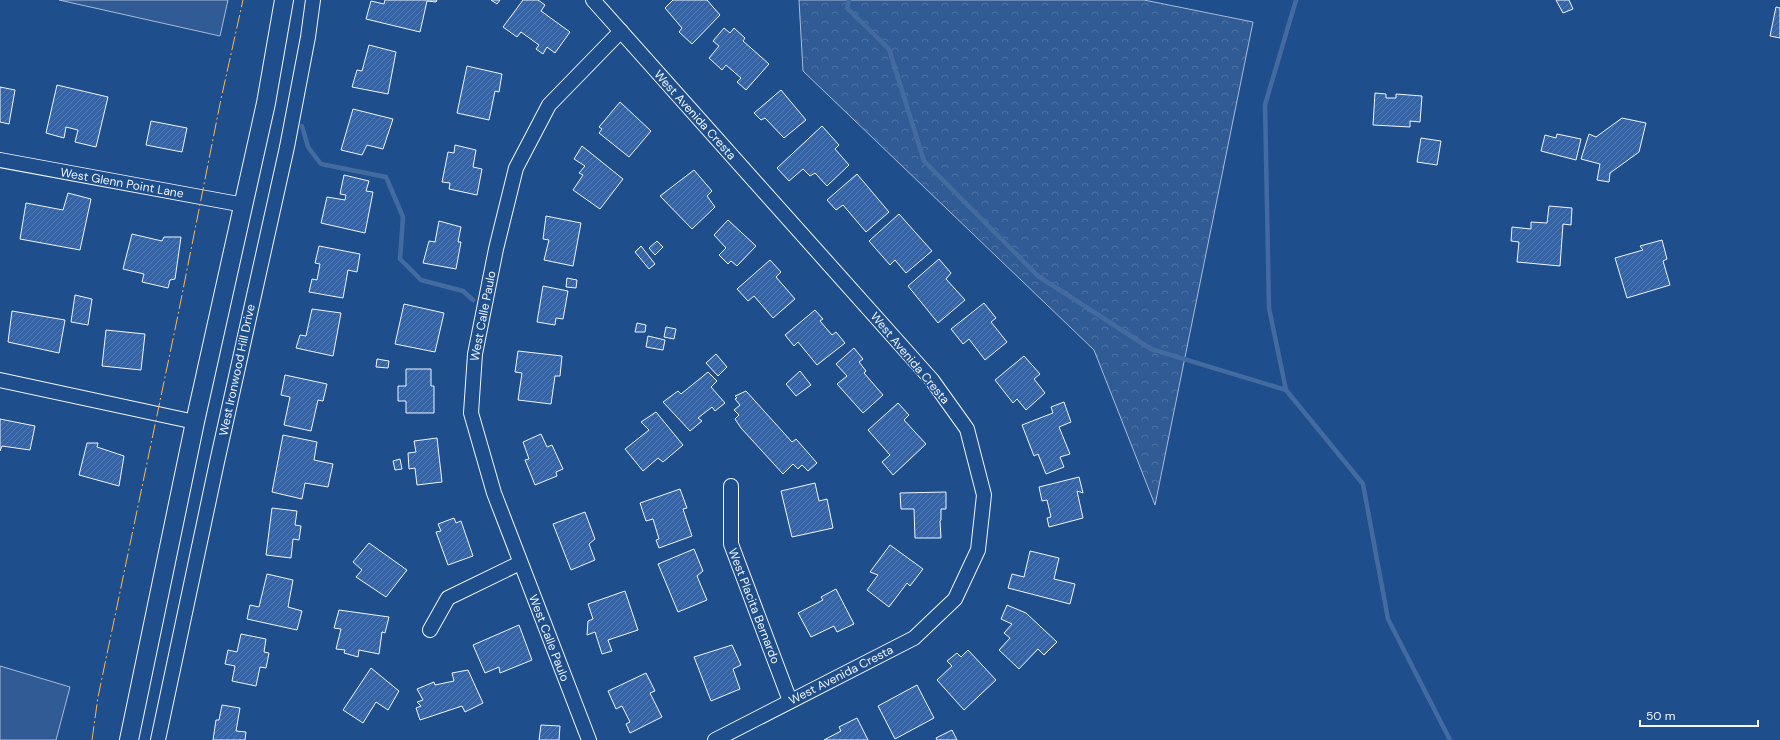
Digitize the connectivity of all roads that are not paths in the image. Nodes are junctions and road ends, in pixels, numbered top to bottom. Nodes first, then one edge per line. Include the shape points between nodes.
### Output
1 (284, 0) edge
2 (313, 0) edge
3 (593, 0) edge
4 (621, 31) junction
5 (0, 160) edge
6 (244, 205) junction
7 (0, 380) edge
8 (195, 422) junction
9 (731, 486) dead end
10 (520, 563) junction
11 (430, 630) dead end
12 (790, 701) junction
13 (129, 740) edge
14 (158, 740) edge
15 (589, 740) edge
16 (715, 740) edge

1 - 6 street via 266,103
2 - 14 street, West Ironwood Hill Drive via 287,147
3 - 4 street, West Avenida Cresta
4 - 10 street, West Calle Paulo via 548,105 516,168 474,354 471,413 494,493
4 - 12 street, West Avenida Cresta via 932,380 967,429 973,451 984,495 978,550 955,599 914,638
5 - 6 street, West Glenn Point Lane
6 - 8 street
7 - 8 street
8 - 13 street
9 - 12 street, West Placita Bernardo via 731,544
10 - 11 street via 448,598
10 - 15 street, West Calle Paulo
12 - 16 street, West Avenida Cresta

